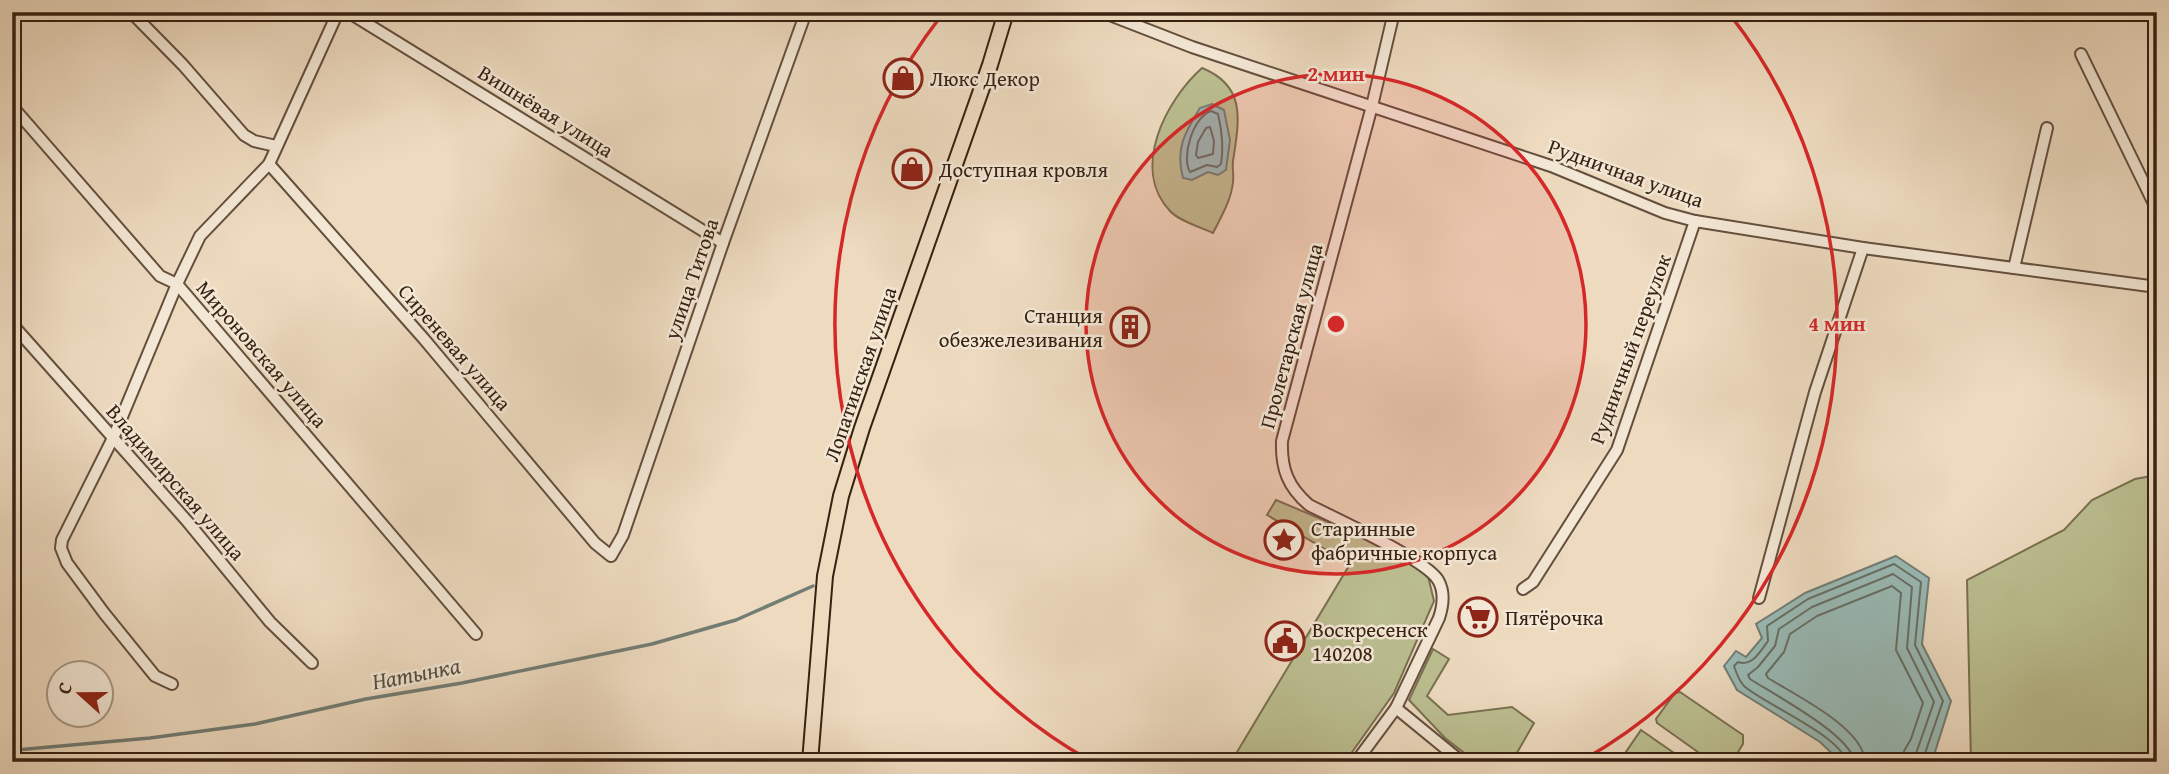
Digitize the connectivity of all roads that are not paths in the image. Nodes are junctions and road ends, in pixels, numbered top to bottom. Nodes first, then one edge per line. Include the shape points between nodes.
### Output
1 (131, 12) edge
2 (338, 12) edge
3 (348, 12) edge
4 (806, 12) edge
5 (1006, 12) edge
6 (1102, 12) edge
7 (1394, 12) edge
8 (2081, 54) dead end
9 (12, 106) edge
10 (1372, 106) junction
11 (2047, 128) dead end
12 (276, 146) junction
13 (269, 164) junction
14 (2157, 210) edge
15 (1695, 221) junction
16 (723, 243) junction
17 (1863, 248) junction
18 (2014, 268) junction
19 (177, 284) junction
20 (2157, 288) edge
21 (12, 324) edge
22 (114, 436) junction
23 (611, 556) joint
24 (1523, 589) dead end
25 (1759, 598) dead end
26 (476, 634) dead end
27 (313, 663) dead end
28 (172, 684) dead end
29 (1396, 708) junction
30 (810, 762) edge
31 (1356, 762) edge
32 (1462, 762) edge

1 - 12 street via 244,135
2 - 12 street
3 - 16 street, Вишнёвая улица
4 - 16 street, улица Титова
5 - 30 main road, Лопатинская улица via 841,496 825,576
6 - 10 street, Рудничная улица
7 - 10 street, Пролетарская улица
8 - 14 street
9 - 19 street, Мироновская улица via 160,276
10 - 15 street, Рудничная улица via 1551,166
10 - 29 street, Пролетарская улица via 1282,441 1281,461 1295,493 1310,505 1420,563 1438,579 1443,604
11 - 18 street
12 - 13 street
13 - 19 street via 201,236
13 - 23 street, Сиреневая улица via 595,543
15 - 17 street, Рудничная улица
15 - 24 street, Рудничный переулок via 1617,450 1533,582
16 - 23 street, улица Титова via 623,535
17 - 18 street, Рудничная улица
17 - 25 street via 1815,391
18 - 20 street, Рудничная улица
19 - 22 street
19 - 26 street, Мироновская улица
21 - 22 street, Владимирская улица
22 - 27 street, Владимирская улица via 270,622
22 - 28 street via 61,548 67,563 155,676
29 - 31 street, Пролетарская улица
29 - 32 street

